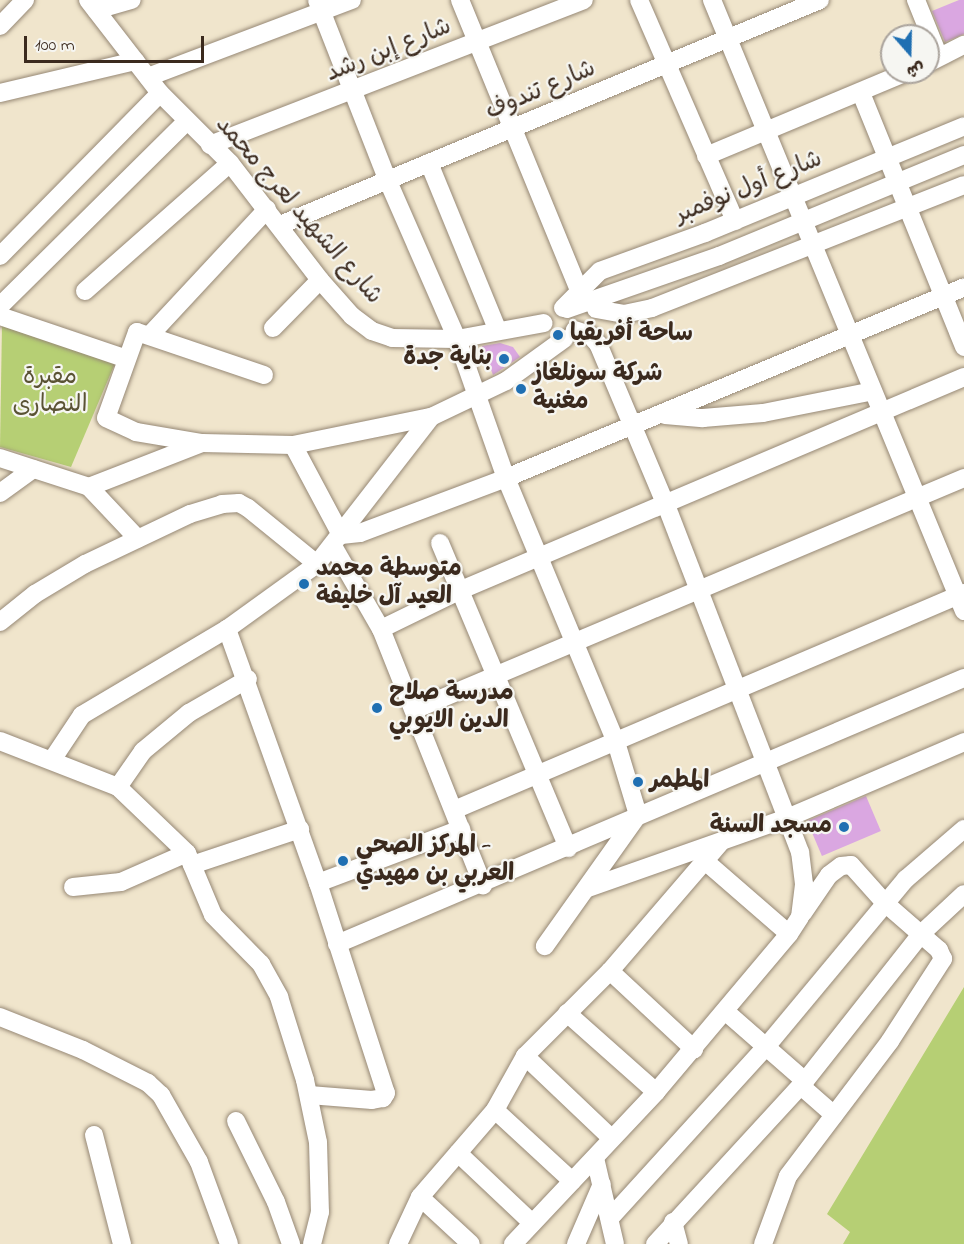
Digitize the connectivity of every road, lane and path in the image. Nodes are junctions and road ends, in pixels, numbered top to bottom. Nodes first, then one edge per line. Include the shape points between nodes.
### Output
1 (25, 0) edge
2 (132, 0) edge
3 (352, 0) edge
4 (460, 0) edge
5 (584, 0) edge
6 (639, 0) edge
7 (711, 0) edge
8 (820, 0) edge
9 (916, 0) edge
10 (92, 5) edge
11 (319, 7) edge
12 (923, 24) edge
13 (0, 26) edge
14 (728, 38) junction
15 (477, 42) junction
16 (964, 45) edge
17 (940, 57) edge
18 (135, 61) junction
19 (667, 64) junction
20 (148, 77) junction
21 (881, 84) edge
22 (354, 91) junction
23 (0, 93) edge
24 (160, 93) junction
25 (861, 93) junction
26 (187, 121) junction
27 (964, 126) edge
28 (510, 130) junction
29 (768, 131) junction
30 (210, 145) junction
31 (964, 154) edge
32 (706, 156) junction
33 (887, 158) junction
34 (230, 163) junction
35 (429, 163) junction
36 (388, 181) junction
37 (897, 182) junction
38 (964, 185) edge
39 (794, 196) junction
40 (267, 208) junction
41 (907, 209) junction
42 (735, 221) junction
43 (805, 221) junction
44 (280, 225) junction
45 (816, 246) junction
46 (0, 256) edge
47 (320, 280) junction
48 (964, 287) edge
49 (579, 290) junction
50 (85, 291) dead end
51 (942, 296) junction
52 (612, 297) junction
53 (0, 306) edge
54 (596, 309) junction
55 (0, 316) edge
56 (569, 322) junction
57 (544, 325) junction
58 (273, 328) dead end
59 (496, 329) junction
60 (849, 333) junction
61 (150, 335) junction
62 (457, 339) junction
63 (964, 347) edge
64 (124, 358) junction
65 (532, 360) junction
66 (264, 375) dead end
67 (964, 377) edge
68 (873, 391) junction
69 (478, 395) junction
70 (882, 410) junction
71 (660, 415) junction
72 (431, 417) junction
73 (631, 426) junction
74 (202, 443) junction
75 (293, 445) junction
76 (0, 458) edge
77 (33, 469) junction
78 (506, 478) junction
79 (964, 478) edge
80 (89, 487) junction
81 (0, 493) edge
82 (919, 497) junction
83 (665, 503) junction
84 (138, 539) junction
85 (337, 541) junction
86 (440, 543) dead end
87 (539, 556) junction
88 (317, 564) junction
89 (460, 590) junction
90 (700, 590) junction
91 (962, 600) edge
92 (0, 622) edge
93 (227, 629) junction
94 (381, 629) junction
95 (574, 642) junction
96 (497, 674) junction
97 (964, 678) edge
98 (248, 679) junction
99 (739, 691) junction
100 (414, 710) junction
101 (0, 741) edge
102 (616, 742) junction
103 (964, 742) edge
104 (52, 760) junction
105 (764, 762) junction
106 (538, 777) junction
107 (118, 788) junction
108 (454, 810) junction
109 (638, 815) junction
110 (786, 818) junction
111 (300, 829) junction
112 (461, 829) junction
113 (964, 829) edge
114 (720, 843) junction
115 (568, 848) junction
116 (189, 859) junction
117 (705, 861) junction
118 (318, 883) junction
119 (483, 885) junction
120 (73, 887) dead end
121 (588, 888) junction
122 (964, 894) edge
123 (885, 903) junction
124 (800, 917) junction
125 (922, 933) junction
126 (789, 934) junction
127 (337, 944) junction
128 (545, 945) dead end
129 (609, 971) junction
130 (725, 1011) junction
131 (567, 1013) junction
132 (0, 1017) edge
133 (765, 1048) junction
134 (694, 1049) junction
135 (525, 1056) junction
136 (803, 1084) junction
137 (656, 1092) junction
138 (309, 1095) junction
139 (495, 1110) junction
140 (834, 1115) junction
141 (236, 1121) dead end
142 (94, 1135) dead end
143 (611, 1138) junction
144 (458, 1153) junction
145 (595, 1158) junction
146 (572, 1180) junction
147 (602, 1184) junction
148 (420, 1197) junction
149 (611, 1217) junction
150 (673, 1222) junction
151 (532, 1223) junction
152 (122, 1244) edge
153 (229, 1244) edge
154 (291, 1244) edge
155 (312, 1244) edge
156 (398, 1244) edge
157 (471, 1244) edge
158 (513, 1244) edge
159 (576, 1244) edge
160 (615, 1244) edge
161 (655, 1244) edge
162 (679, 1244) edge
163 (763, 1244) edge

1 - 13 street
2 - 10 street
3 - 11 street
4 - 15 street
5 - 15 street, شارع إبن رشد
6 - 19 street
7 - 14 street
8 - 14 street, شارع تندوف
9 - 12 street
10 - 18 street, شارع الشهيد لعرج محمد
11 - 20 street
11 - 22 street
14 - 19 street, شارع تندوف
14 - 29 street
15 - 22 street, شارع إبن رشد
15 - 28 street
16 - 17 street
18 - 20 street, شارع الشهيد لعرج محمد
18 - 23 street
19 - 28 street, شارع تندوف
19 - 32 street
20 - 24 street, شارع الشهيد لعرج محمد
21 - 25 street
22 - 30 street, شارع إبن رشد
22 - 36 street
24 - 26 street, شارع الشهيد لعرج محمد
24 - 46 street
25 - 29 street
25 - 33 street
26 - 30 street, شارع الشهيد لعرج محمد
26 - 53 street
27 - 33 street, شارع أول نوفمبر
28 - 35 street, شارع تندوف
28 - 49 street
29 - 32 street
29 - 39 street
30 - 34 street, شارع الشهيد لعرج محمد
31 - 37 street
32 - 42 street
33 - 37 street
33 - 39 street, شارع أول نوفمبر
34 - 40 street, شارع الشهيد لعرج محمد
34 - 50 street
35 - 36 street, شارع تندوف
35 - 59 street
36 - 44 street, شارع تندوف
36 - 62 street
37 - 41 street
37 - 43 street
38 - 41 street
39 - 42 street, شارع أول نوفمبر
39 - 43 street
40 - 44 street, شارع الشهيد لعرج محمد
40 - 61 street
41 - 45 street
41 - 51 street
42 - 49 street, شارع أول نوفمبر via 600,271
43 - 45 street
43 - 52 street
44 - 47 street, شارع الشهيد لعرج محمد
45 - 54 street via 638,312
45 - 60 street
47 - 58 street
47 - 62 street, شارع الشهيد لعرج محمد via 352,316 372,331 392,338
48 - 51 street
49 - 56 street, شارع أول نوفمبر
51 - 60 street
51 - 63 street
52 - 54 street
52 - 56 street
54 - 56 street
55 - 64 street
56 - 57 street via 550,311
56 - 57 street via 554,339
56 - 65 street
56 - 73 street via 596,340
57 - 59 street, شارع الشهيد لعرج محمد
57 - 65 street
59 - 62 street, شارع الشهيد لعرج محمد
60 - 68 street
60 - 71 street
61 - 64 street via 137,332
61 - 66 street
62 - 69 street
64 - 74 street via 105,413 109,422 135,432
65 - 69 street via 506,381
67 - 70 street
68 - 70 street
68 - 71 street via 764,413 704,418
69 - 72 street
69 - 78 street
70 - 82 street
70 - 83 street
71 - 73 street
72 - 75 street
72 - 85 street
73 - 78 street
73 - 83 street
74 - 75 street
74 - 80 street
75 - 85 street
76 - 77 street
77 - 80 street
77 - 81 street
78 - 85 street
78 - 87 street
79 - 82 street
80 - 84 street
82 - 90 street
82 - 91 street
83 - 87 street
83 - 90 street
84 - 88 street via 190,514 239,503
84 - 92 street via 35,594
85 - 88 street
85 - 94 street
86 - 89 street
87 - 89 street
87 - 95 street
88 - 93 street
89 - 94 street
89 - 96 street
90 - 95 street
90 - 99 street
91 - 99 street
93 - 98 street
93 - 104 street via 82,715
94 - 100 street
95 - 96 street
95 - 102 street
96 - 100 street
96 - 106 street
97 - 105 street
98 - 107 street via 189,713 143,751
98 - 111 street
99 - 102 street
99 - 105 street
100 - 108 street
101 - 104 street
102 - 106 street
102 - 109 street
103 - 110 street
104 - 107 street
105 - 109 street
105 - 110 street
106 - 108 street
106 - 115 street
107 - 116 street
108 - 112 street
109 - 115 street
109 - 121 street
110 - 114 street
110 - 124 street via 800,852 804,884
111 - 116 street
111 - 118 street
112 - 118 street
112 - 119 street
113 - 123 street via 906,879
114 - 117 street
114 - 121 street
115 - 119 street
116 - 120 street via 121,882
116 - 138 street via 213,915 261,964 270,979
117 - 126 street
117 - 129 street
118 - 127 street
119 - 127 street
121 - 128 street
122 - 125 street
123 - 124 street via 855,868 840,866 828,875
123 - 125 street
123 - 133 street
124 - 126 street
125 - 136 street
125 - 140 street via 942,954 940,966
126 - 130 street
127 - 138 street via 370,1033 386,1093 384,1098 372,1100
129 - 131 street
129 - 134 street
130 - 133 street
130 - 134 street
131 - 135 street
131 - 137 street
132 - 153 street via 82,1050 148,1083 160,1095 199,1162
133 - 136 street
133 - 149 street
134 - 137 street
135 - 139 street
135 - 143 street
136 - 140 street
136 - 150 street
137 - 143 street
138 - 155 street via 320,1182 318,1228
139 - 144 street
139 - 146 street
140 - 163 street via 788,1176
141 - 154 street via 276,1202
142 - 152 street
143 - 145 street
144 - 148 street
144 - 151 street
145 - 146 street
145 - 147 street
146 - 151 street
147 - 149 street
147 - 159 street
148 - 156 street
148 - 157 street
149 - 160 street
150 - 161 street
150 - 162 street
151 - 158 street

